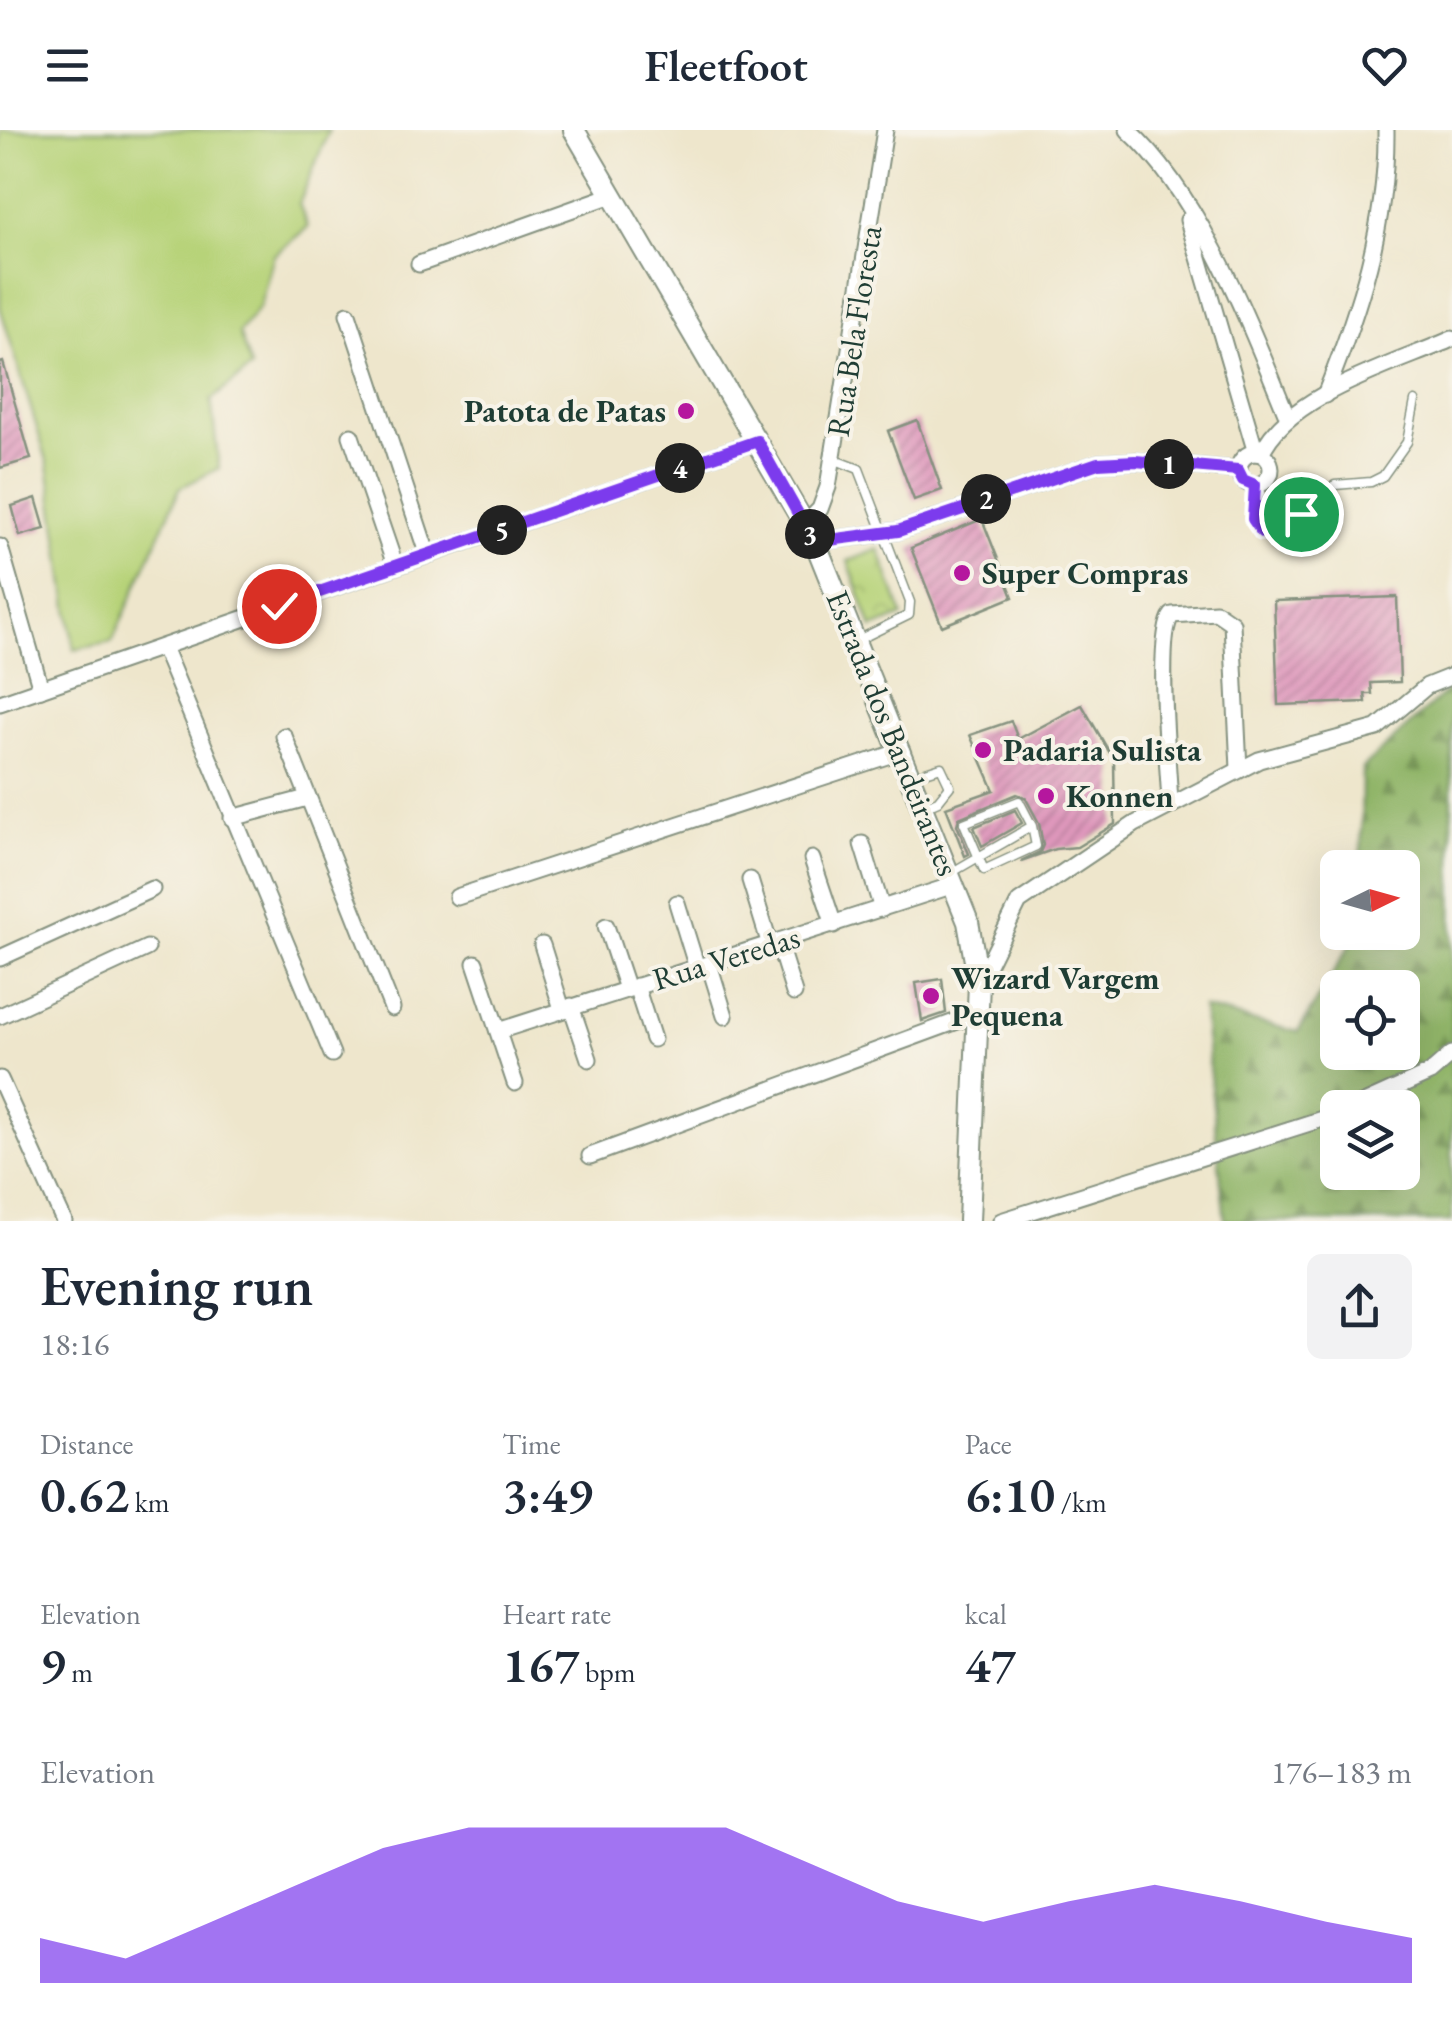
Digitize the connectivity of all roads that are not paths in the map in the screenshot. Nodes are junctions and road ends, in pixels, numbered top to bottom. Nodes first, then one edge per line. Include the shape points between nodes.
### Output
1 (574, 130) edge
2 (885, 130) edge
3 (1128, 130) edge
4 (1386, 130) edge
5 (1179, 193) junction
6 (612, 195) junction
7 (419, 264) dead end
8 (348, 314) dead end
9 (1452, 339) edge
10 (1326, 395) junction
11 (1415, 401) dead end
12 (1288, 418) junction
13 (351, 436) dead end
14 (757, 441) junction
15 (1259, 453) junction
16 (833, 459) junction
17 (1238, 470) junction
18 (1255, 485) junction
19 (810, 533) junction
20 (882, 534) junction
21 (0, 548) edge
22 (428, 553) junction
23 (395, 564) junction
24 (857, 640) junction
25 (163, 647) junction
26 (1452, 676) edge
27 (41, 689) junction
28 (0, 703) edge
29 (284, 736) dead end
30 (902, 752) junction
31 (1239, 768) junction
32 (912, 776) junction
33 (307, 798) junction
34 (1170, 804) junction
35 (924, 807) junction
36 (232, 818) junction
37 (1032, 826) junction
38 (862, 844) dead end
39 (978, 858) junction
40 (812, 859) dead end
41 (952, 879) junction
42 (750, 880) dead end
43 (152, 889) dead end
44 (457, 897) dead end
45 (676, 903) dead end
46 (882, 909) junction
47 (834, 925) junction
48 (606, 926) dead end
49 (774, 943) junction
50 (542, 945) dead end
51 (147, 948) dead end
52 (0, 958) edge
53 (475, 963) dead end
54 (703, 966) junction
55 (979, 983) junction
56 (631, 988) junction
57 (794, 993) dead end
58 (392, 1008) dead end
59 (567, 1008) junction
60 (979, 1013) junction
61 (0, 1016) edge
62 (724, 1016) dead end
63 (498, 1032) junction
64 (653, 1039) dead end
65 (332, 1054) dead end
66 (1452, 1054) edge
67 (588, 1059) dead end
68 (0, 1080) edge
69 (515, 1083) dead end
70 (1393, 1090) edge
71 (1320, 1120) edge
72 (590, 1156) dead end
73 (64, 1221) edge
74 (969, 1221) edge
75 (1001, 1221) edge

1 - 6 main road, Estrada dos Bandeirantes
2 - 16 street, Rua Bela Floresta
3 - 5 street
4 - 10 street via 1373,266
5 - 12 street via 1240,304
5 - 15 street
6 - 7 street
6 - 14 main road, Estrada dos Bandeirantes
8 - 22 street
9 - 10 street
10 - 12 street
11 - 18 lane via 1407,442 1383,476 1336,486 1273,532 1262,532 1253,519
12 - 15 street
13 - 23 street
14 - 19 main road, Estrada dos Bandeirantes
14 - 22 street
15 - 17 street via 1245,456
15 - 18 street via 1270,472
16 - 19 street, Rua Bela Floresta
16 - 20 lane via 859,469
17 - 18 street
17 - 20 street via 1098,463
19 - 20 street
19 - 24 main road, Estrada dos Bandeirantes
20 - 24 lane via 910,602 909,615
21 - 27 street
22 - 23 street
23 - 25 street
24 - 30 main road, Estrada dos Bandeirantes
25 - 27 street
25 - 36 street
26 - 31 street via 1426,686 1377,728
27 - 28 street
29 - 33 street
30 - 32 main road, Estrada dos Bandeirantes
30 - 44 street
31 - 34 street
31 - 34 street via 1232,623 1216,612 1178,614 1165,630
32 - 35 main road, Estrada dos Bandeirantes
32 - 35 lane via 942,768 950,786
33 - 36 street
33 - 58 street
34 - 55 street via 1019,902
35 - 41 main road, Estrada dos Bandeirantes
36 - 65 street
37 - 39 lane
37 - 39 lane via 1036,846 984,870
37 - 39 lane via 1018,801 964,823
38 - 46 street
39 - 41 lane
40 - 47 street
41 - 46 street, Rua Veredas
41 - 55 main road, Estrada dos Bandeirantes via 972,934
42 - 49 street
43 - 52 street
45 - 54 street
46 - 47 street, Rua Veredas
47 - 49 street, Rua Veredas
48 - 56 street
49 - 54 street, Rua Veredas
49 - 57 street
50 - 59 street
51 - 61 street
53 - 63 street
54 - 56 street, Rua Veredas
54 - 62 street
55 - 60 main road, Estrada dos Bandeirantes
56 - 59 street, Rua Veredas
56 - 64 street
59 - 63 street, Rua Veredas
59 - 67 street
60 - 72 street
60 - 74 main road, Estrada dos Bandeirantes
63 - 69 street
66 - 70 street
68 - 73 street
71 - 75 street

